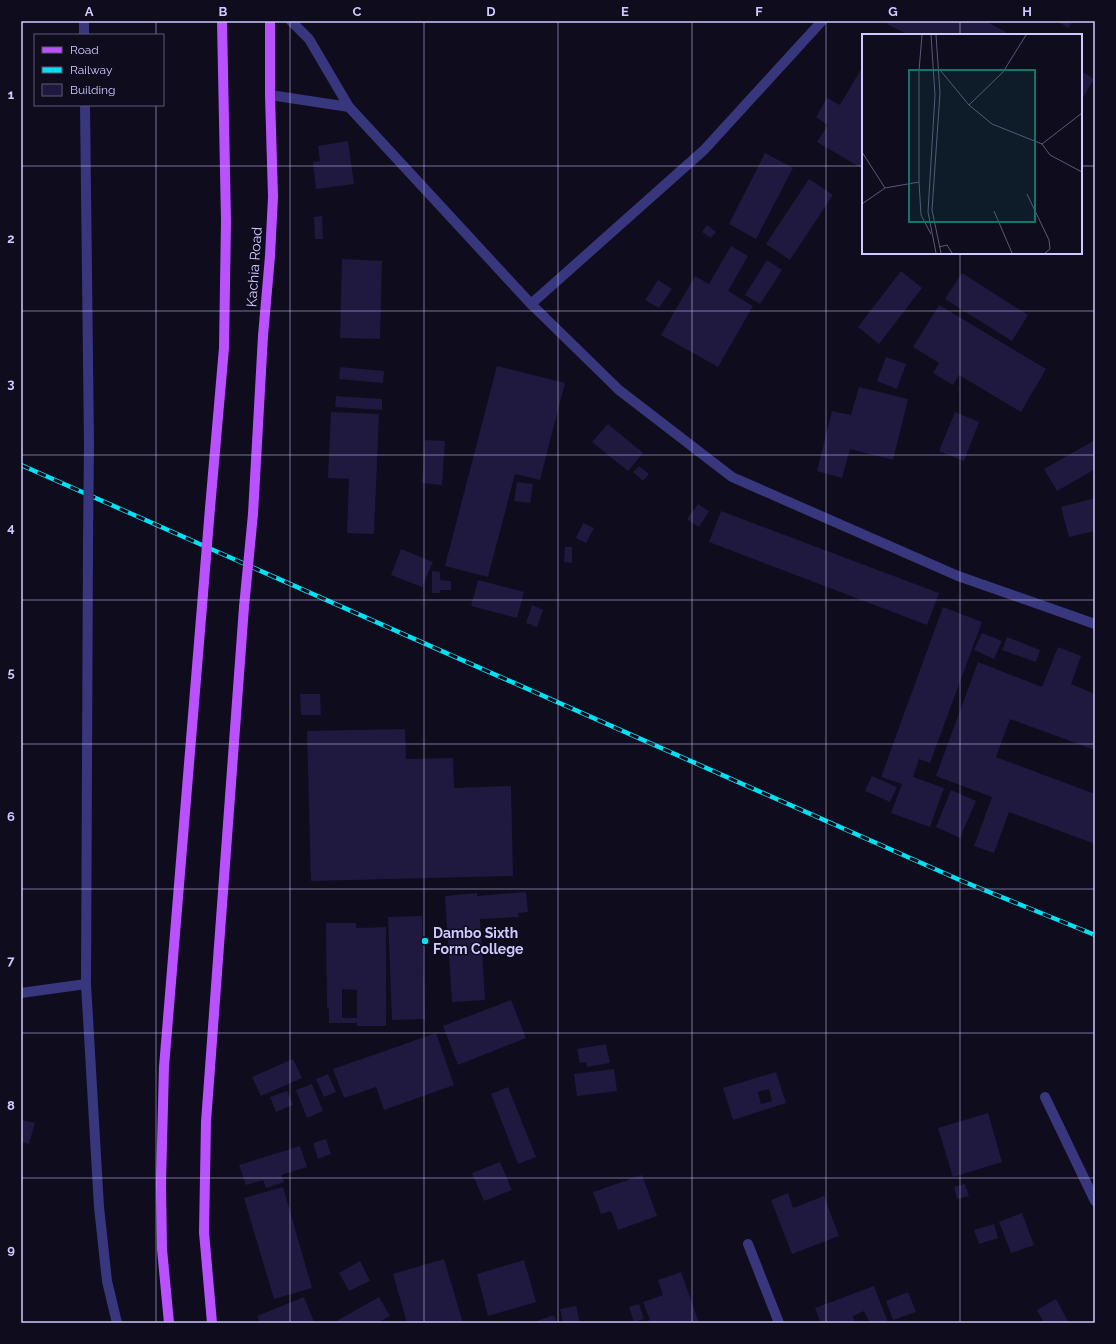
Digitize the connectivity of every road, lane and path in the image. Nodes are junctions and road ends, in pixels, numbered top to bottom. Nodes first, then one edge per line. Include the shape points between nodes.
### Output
1 (84, 21) edge
2 (222, 21) edge
3 (270, 21) edge
4 (291, 21) edge
5 (822, 21) edge
6 (84, 34) edge
7 (270, 95) junction
8 (85, 106) edge
9 (349, 107) junction
10 (531, 304) junction
11 (1095, 624) edge
12 (86, 984) junction
13 (21, 994) edge
14 (1045, 1097) dead end
15 (1095, 1201) edge
16 (748, 1244) dead end
17 (118, 1323) edge
18 (169, 1323) edge
19 (212, 1323) edge
20 (778, 1323) edge

1 - 6 street
2 - 18 main road, Kachia Road, bridge via 226,221 224,348 164,1067 162,1249
3 - 7 main road, Kachia Road
4 - 9 street via 309,39
5 - 10 street via 704,150
7 - 9 street
7 - 19 main road, Kachia Road, bridge via 273,197 270,256 253,514 206,1122 204,1232
8 - 12 street, bridge via 89,444
9 - 10 street
10 - 11 street via 619,390 732,477 958,576
12 - 13 street
12 - 17 street via 99,1207 107,1281
14 - 15 street
16 - 20 street

